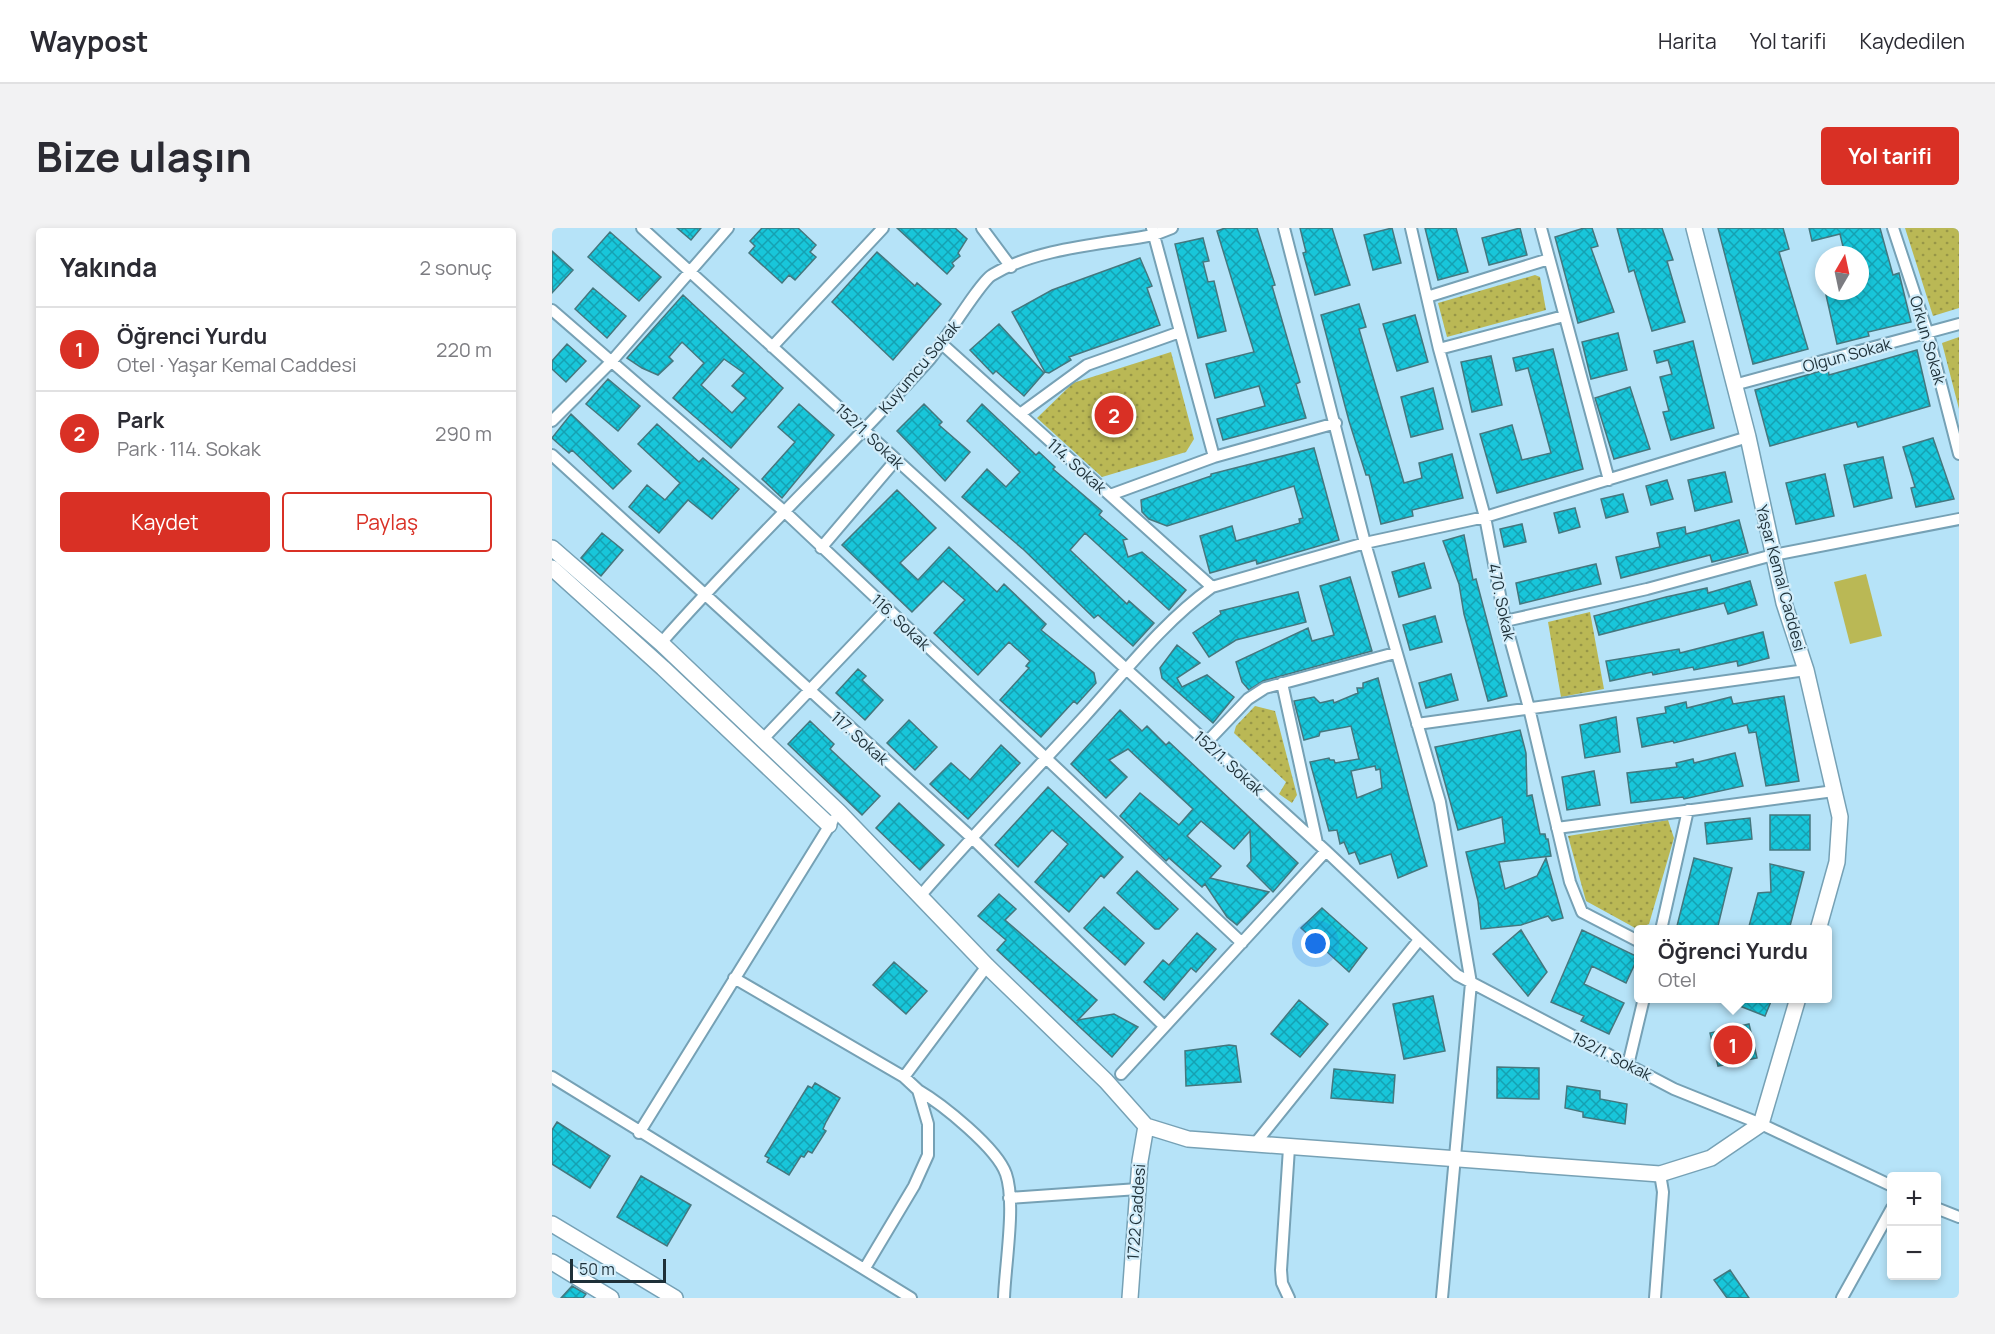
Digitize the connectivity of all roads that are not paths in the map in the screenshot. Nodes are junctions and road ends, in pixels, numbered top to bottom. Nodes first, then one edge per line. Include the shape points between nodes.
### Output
1 (642, 228) edge
2 (728, 228) edge
3 (884, 228) edge
4 (1172, 228) edge
5 (1284, 228) edge
6 (1411, 228) edge
7 (1541, 228) edge
8 (1694, 228) edge
9 (1893, 228) edge
10 (984, 229) edge
11 (1153, 231) edge
12 (1549, 259) junction
13 (1011, 267) junction
14 (691, 273) junction
15 (1427, 297) junction
16 (552, 310) edge
17 (1564, 316) junction
18 (1959, 324) edge
19 (1180, 332) junction
20 (1928, 334) junction
21 (942, 344) junction
22 (772, 346) junction
23 (1439, 349) junction
24 (611, 362) junction
25 (1734, 385) junction
26 (1020, 414) junction
27 (552, 421) edge
28 (1335, 423) junction
29 (865, 431) junction
30 (1748, 438) junction
31 (1959, 454) edge
32 (552, 455) edge
33 (1214, 458) junction
34 (895, 461) junction
35 (1609, 480) junction
36 (1110, 495) junction
37 (785, 512) junction
38 (1485, 517) junction
39 (1959, 519) edge
40 (1365, 543) junction
41 (552, 548) edge
42 (821, 548) junction
43 (1773, 555) junction
44 (552, 568) edge
45 (1212, 587) junction
46 (704, 594) junction
47 (887, 609) junction
48 (1504, 621) junction
49 (661, 643) junction
50 (1395, 653) junction
51 (1128, 669) junction
52 (1806, 670) junction
53 (1282, 683) junction
54 (809, 692) junction
55 (1529, 708) junction
56 (1417, 724) junction
57 (763, 739) junction
58 (1207, 742) junction
59 (1047, 758) junction
60 (1834, 791) junction
61 (1689, 810) junction
62 (840, 812) junction
63 (829, 825) junction
64 (1557, 828) junction
65 (971, 837) junction
66 (1317, 843) junction
67 (1326, 851) junction
68 (921, 895) junction
69 (1662, 925) edge
70 (1819, 925) edge
71 (1634, 939) edge
72 (1419, 940) junction
73 (1242, 943) junction
74 (987, 966) junction
75 (734, 978) junction
76 (1471, 983) junction
77 (1643, 1003) edge
78 (1797, 1003) edge
79 (1163, 1025) junction
80 (1628, 1065) junction
81 (1121, 1074) dead end
82 (552, 1077) edge
83 (904, 1077) junction
84 (918, 1090) junction
85 (1761, 1124) junction
86 (1146, 1126) junction
87 (639, 1133) junction
88 (1254, 1145) junction
89 (1289, 1148) junction
90 (1455, 1160) junction
91 (1660, 1174) junction
92 (1887, 1184) edge
93 (1138, 1189) junction
94 (1009, 1198) junction
95 (1941, 1210) edge
96 (1887, 1217) edge
97 (1959, 1217) edge
98 (552, 1224) edge
99 (552, 1262) edge
100 (865, 1268) junction
101 (895, 1294) edge
102 (611, 1298) edge
103 (675, 1298) edge
104 (911, 1298) edge
105 (1004, 1298) edge
106 (1130, 1298) edge
107 (1289, 1298) edge
108 (1442, 1298) edge
109 (1655, 1298) edge
110 (1842, 1298) edge

1 - 14 street, 152/1. Sokak
2 - 14 street
3 - 22 street
4 - 11 street, Kuyumcu Sokak
5 - 28 street
6 - 15 street, 470. Sokak
7 - 12 street
8 - 25 street, Yaşar Kemal Caddesi
9 - 20 street, Orkun Sokak
10 - 13 street
11 - 13 street, Kuyumcu Sokak via 1040,255
11 - 19 street
12 - 15 street
12 - 17 street
13 - 21 street, Kuyumcu Sokak via 990,276
14 - 22 street, 152/1. Sokak
14 - 24 street
15 - 23 street, 470. Sokak
16 - 24 street, 116. Sokak
17 - 23 street
17 - 35 street
18 - 20 street, Olgun Sokak
19 - 26 street via 1087,365
19 - 33 street
20 - 25 street, Olgun Sokak
20 - 31 street, Orkun Sokak
21 - 26 street, 114. Sokak
21 - 29 street, Kuyumcu Sokak
22 - 29 street, 152/1. Sokak
23 - 38 street, 470. Sokak
24 - 27 street
24 - 37 street, 116. Sokak
25 - 30 street, Yaşar Kemal Caddesi
26 - 36 street, 114. Sokak
28 - 33 street
28 - 40 street
29 - 34 street, 152/1. Sokak
29 - 37 street, Kuyumcu Sokak
30 - 35 street
30 - 43 street, Yaşar Kemal Caddesi
32 - 46 street, 117. Sokak
33 - 36 street
34 - 42 street
34 - 51 street, 152/1. Sokak
35 - 38 street
36 - 45 street, 114. Sokak
37 - 42 street, 116. Sokak
37 - 46 street, Kuyumcu Sokak
38 - 40 street
38 - 48 street, 470. Sokak
39 - 43 street
40 - 45 street
40 - 50 street
41 - 49 street
42 - 47 street, 116. Sokak
43 - 48 street
43 - 52 street, Yaşar Kemal Caddesi
44 - 63 street
45 - 51 street via 1194,600
46 - 49 street, Kuyumcu Sokak
46 - 54 street, 117. Sokak
47 - 54 street
47 - 59 street, 116. Sokak
48 - 55 street, 470. Sokak
49 - 57 street
50 - 53 street
50 - 56 street
51 - 58 street, 152/1. Sokak
51 - 59 street
52 - 55 street
52 - 60 street, Yaşar Kemal Caddesi
53 - 58 street via 1248,699
53 - 66 street
54 - 57 street
54 - 65 street, 117. Sokak
55 - 56 street
55 - 64 street, 470. Sokak
56 - 76 street via 1440,802
57 - 62 street
58 - 66 street, 152/1. Sokak
59 - 65 street
59 - 73 street, 116. Sokak
60 - 61 street
60 - 70 street, Yaşar Kemal Caddesi via 1840,817 1838,862
61 - 64 street
61 - 69 street
62 - 63 street
62 - 68 street
63 - 75 street
64 - 71 street, 470. Sokak via 1582,912
65 - 68 street
65 - 79 street, 117. Sokak
66 - 67 street, 152/1. Sokak
67 - 72 street, 152/1. Sokak
67 - 73 street
68 - 74 street
72 - 76 street, 152/1. Sokak
72 - 88 street
73 - 79 street
74 - 83 street
74 - 86 street via 1106,1081
75 - 83 street
75 - 87 street
76 - 80 street, 152/1. Sokak
76 - 90 street
77 - 80 street
78 - 85 street
79 - 81 street
80 - 85 street, 152/1. Sokak via 1674,1089
82 - 87 street
83 - 84 street
84 - 94 street via 941,1104 997,1158 1006,1174
84 - 100 street via 928,1124 928,1155
85 - 91 street via 1711,1158
85 - 92 street, 152/1. Sokak
86 - 88 street via 1188,1139
86 - 93 street, 1722 Caddesi
87 - 100 street
88 - 89 street
89 - 90 street
89 - 107 street via 1281,1269
90 - 91 street
90 - 108 street
91 - 109 street via 1663,1192
93 - 94 street
93 - 106 street, 1722 Caddesi
94 - 105 street
95 - 97 street
96 - 110 street
98 - 103 street
99 - 102 street
100 - 101 street
101 - 104 street

